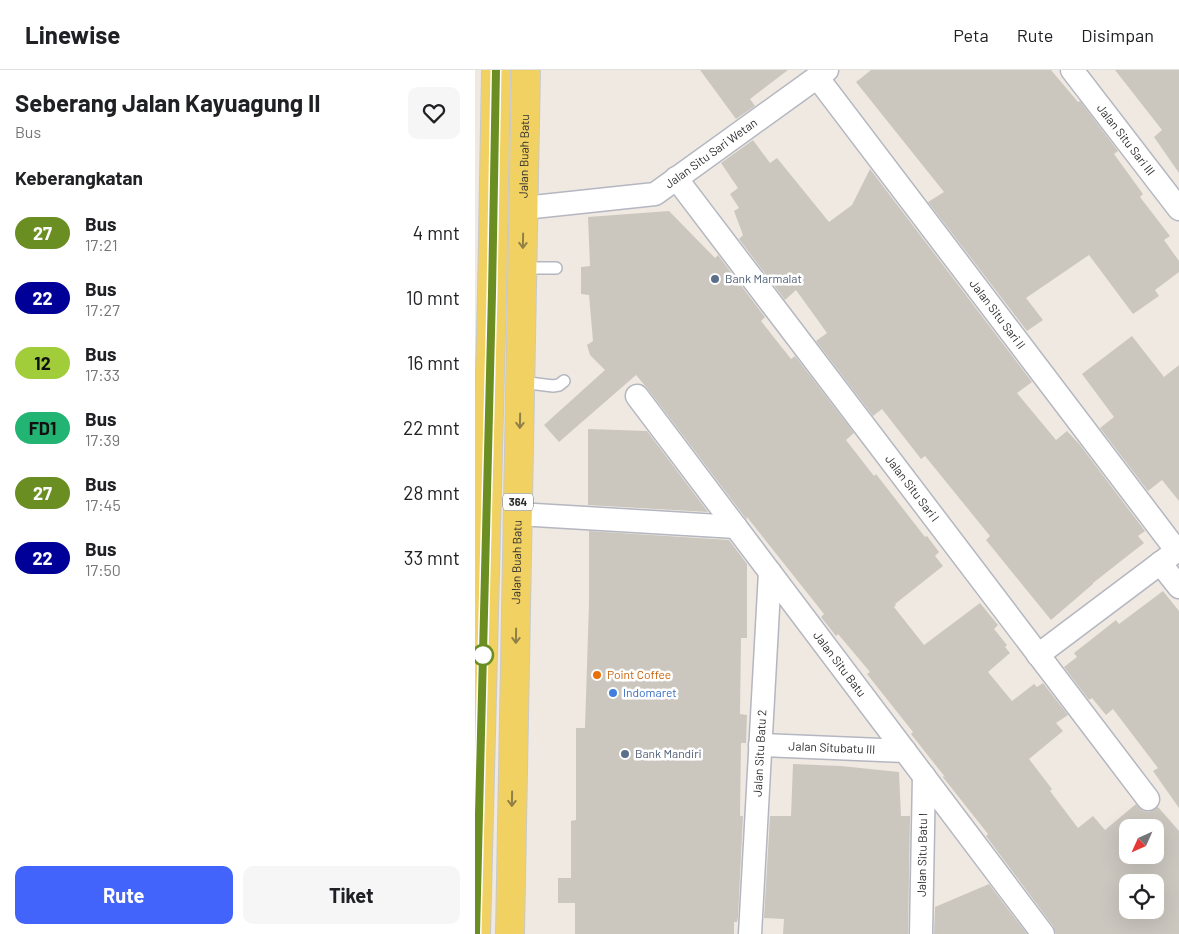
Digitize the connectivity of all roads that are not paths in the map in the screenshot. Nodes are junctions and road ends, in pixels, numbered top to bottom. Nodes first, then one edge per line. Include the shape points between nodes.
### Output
1 (496, 70) edge
2 (526, 70) edge
3 (1071, 70) edge
4 (822, 73) edge
5 (676, 178) junction
6 (524, 208) junction
7 (1179, 209) edge
8 (523, 268) junction
9 (556, 268) dead end
10 (484, 292) edge
11 (564, 381) dead end
12 (521, 382) junction
13 (637, 396) dead end
14 (518, 514) junction
15 (736, 527) junction
16 (1172, 554) edge
17 (770, 572) junction
18 (1179, 587) edge
19 (1038, 655) junction
20 (759, 746) junction
21 (905, 751) junction
22 (477, 765) edge
23 (924, 776) junction
24 (1147, 799) dead end
25 (476, 934) edge
26 (510, 934) edge
27 (750, 934) edge
28 (921, 934) edge
29 (1043, 934) edge

1 - 10 main road, 364
2 - 6 main road, Jalan Buah Batu / 364
3 - 7 street, Jalan Situ Sari III
4 - 5 street, Jalan Situ Sari Wetan
4 - 16 street, Jalan Situ Sari II
5 - 6 street, Jalan Situ Sari Wetan via 655,194
5 - 19 street, Jalan Situ Sari I
6 -> 8 main road, Jalan Buah Batu / 364
8 - 9 lane
8 - 12 main road, Jalan Buah Batu / 364
10 - 22 main road, 364
11 - 12 lane via 553,386
12 -> 14 main road, Jalan Buah Batu / 364
13 - 15 street, Jalan Situ Batu
14 - 15 street
14 -> 26 main road, Jalan Buah Batu / 364
15 - 17 street, Jalan Situ Batu
16 - 18 street, Jalan Situ Sari II
16 - 19 street
17 - 20 street, Jalan Situ Batu 2
17 - 21 street, Jalan Situ Batu
19 - 24 street, Jalan Situ Sari I
20 - 21 street, Jalan Situbatu III
20 - 27 street, Jalan Situ Batu 2
21 - 23 street, Jalan Situ Batu
22 - 25 main road, 364
23 - 28 street, Jalan Situ Batu I
23 - 29 street, Jalan Situ Batu

